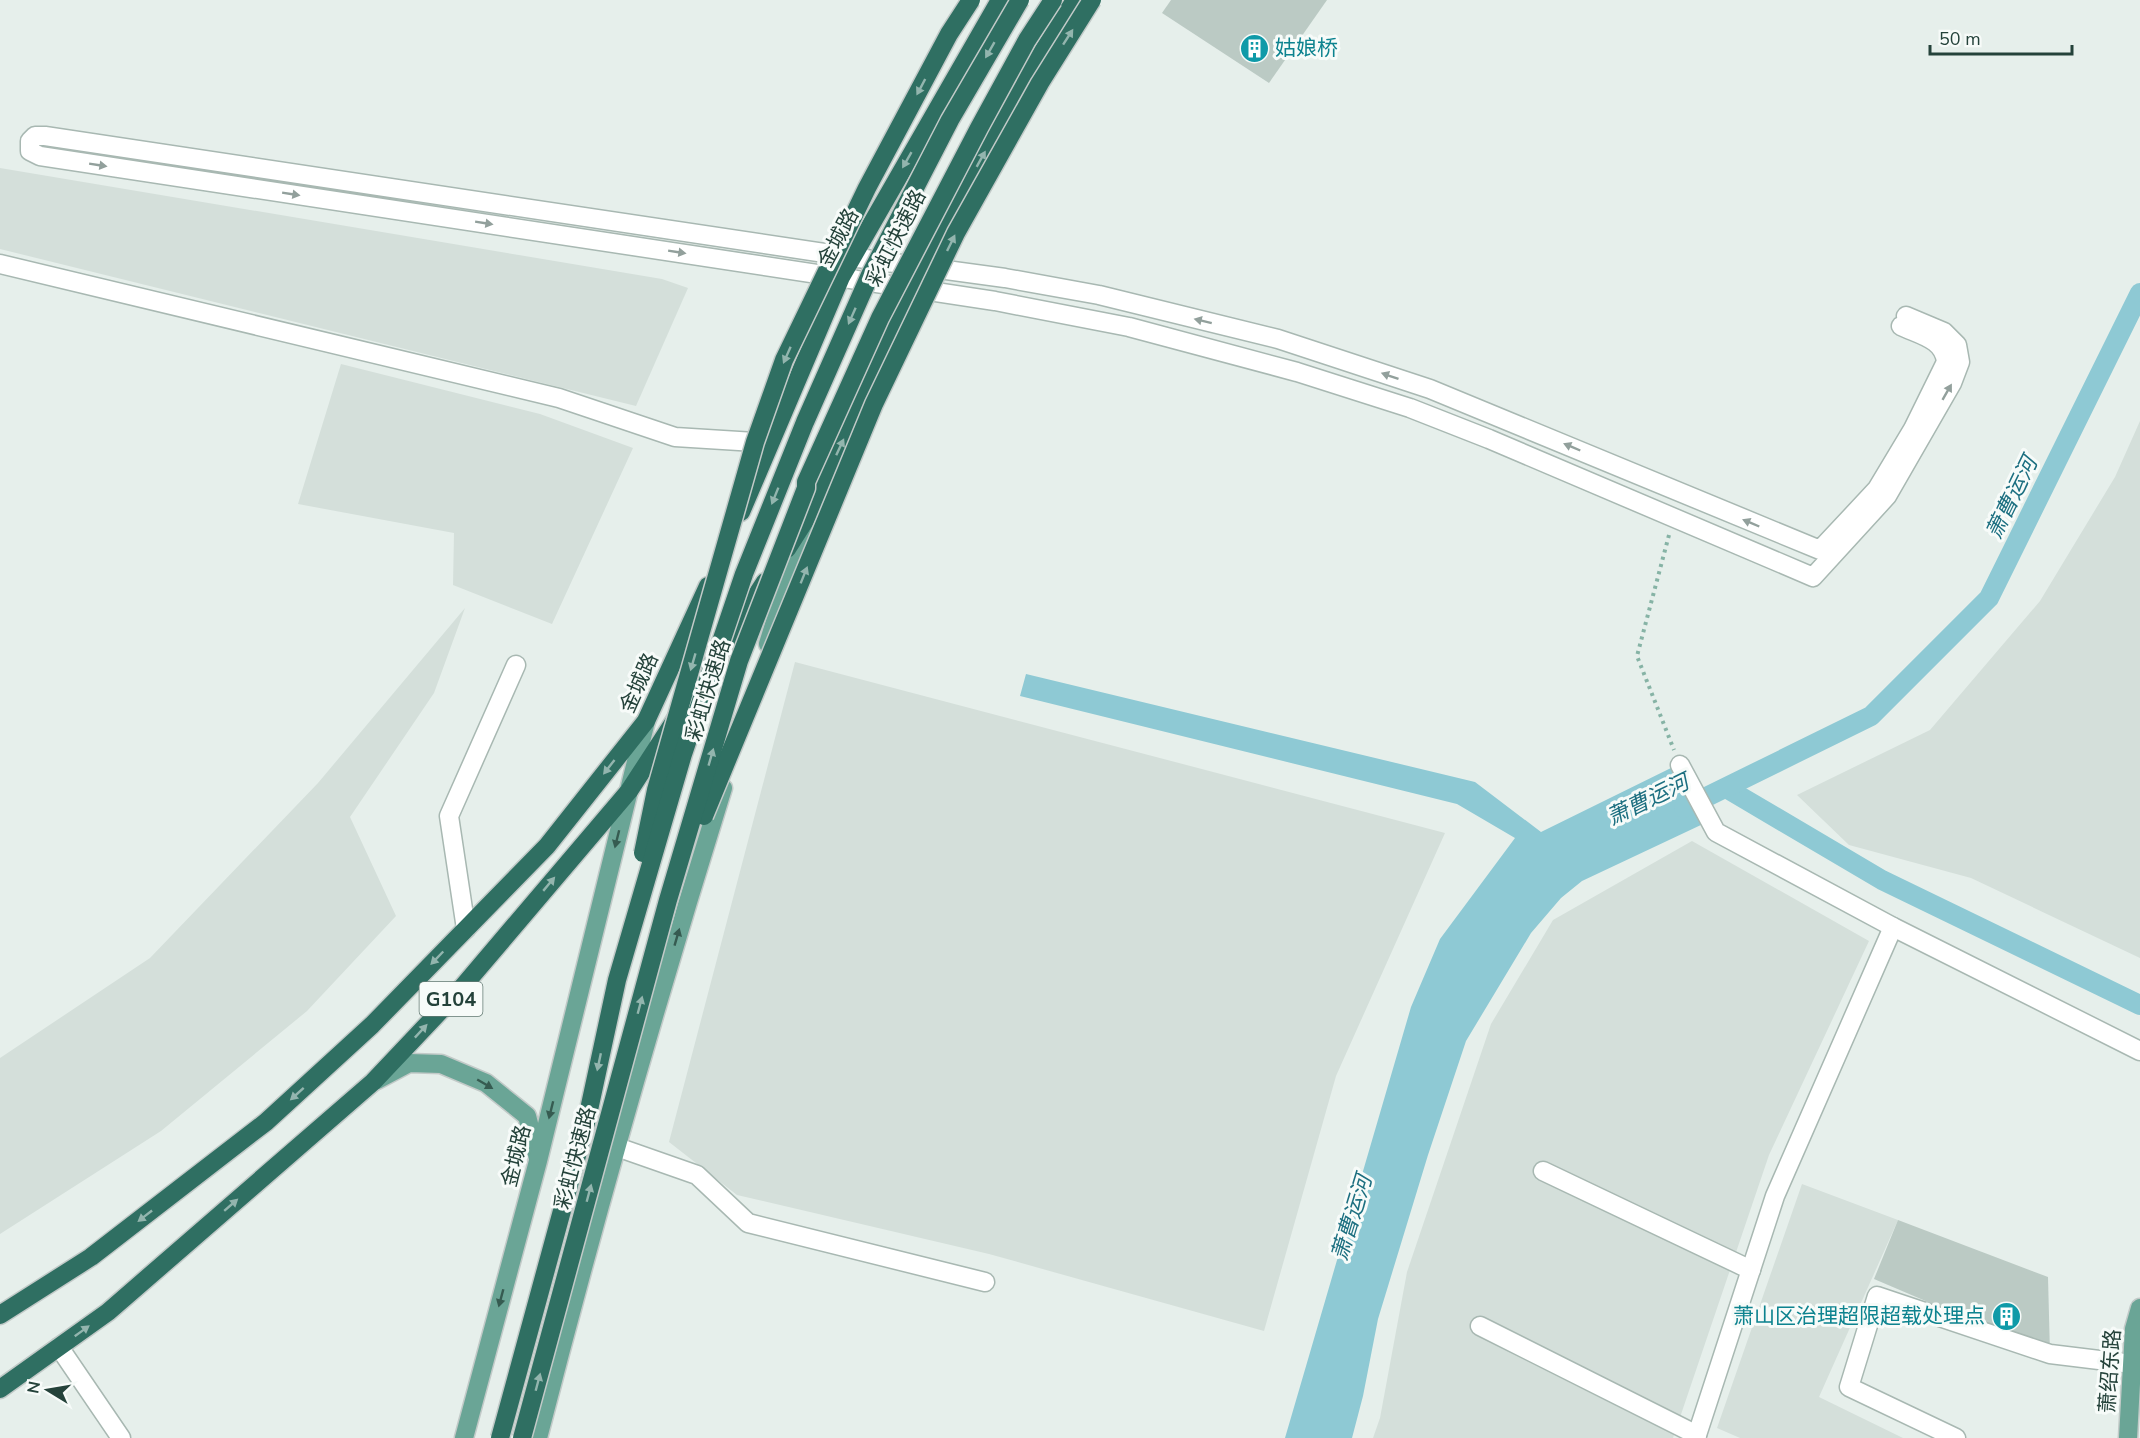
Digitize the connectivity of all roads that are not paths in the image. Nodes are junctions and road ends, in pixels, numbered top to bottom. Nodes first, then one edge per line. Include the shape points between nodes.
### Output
1 (971, 0) edge
2 (1000, 0) edge
3 (1020, 0) edge
4 (1053, 0) edge
5 (1075, 0) edge
6 (1092, 0) edge
7 (851, 257) junction
8 (0, 264) edge
9 (923, 267) junction
10 (841, 277) junction
11 (913, 288) junction
12 (755, 442) junction
13 (806, 519) junction
14 (516, 665) dead end
15 (645, 721) junction
16 (1680, 765) road end
17 (629, 791) junction
18 (668, 900) junction
19 (1893, 927) junction
20 (465, 929) junction
21 (617, 980) junction
22 (2140, 1051) edge
23 (373, 1082) junction
24 (616, 1147) junction
25 (538, 1161) junction
26 (1543, 1171) dead end
27 (1751, 1270) junction
28 (985, 1282) dead end
29 (2140, 1308) edge
30 (0, 1315) edge
31 (1480, 1326) dead end
32 (59, 1347) junction
33 (2132, 1364) junction
34 (0, 1389) edge
35 (1697, 1437) edge
36 (121, 1438) edge
37 (464, 1438) edge
38 (500, 1438) edge
39 (522, 1438) edge
40 (538, 1438) edge
41 (1956, 1438) edge
42 (2128, 1438) edge

1 -> 12 highway, bridge via 862,199 784,360
2 -> 7 highway, 金城路
3 -> 21 highway, 彩虹快速路, bridge via 950,120 875,264 805,422 744,574 683,754
18 -> 4 highway, 彩虹快速路, bridge via 739,661 806,482 880,318 979,128
9 -> 5 highway via 1029,73
18 -> 6 highway, bridge via 874,404 956,233 1040,83
7 - 9 street
7 - 10 highway, 金城路
7 -> 10 street via 45,136 35,136 30,141 30,151 40,156
8 - 12 street via 560,398 675,437
9 - 11 highway
11 -> 9 street via 1129,327 1297,372 1410,408 1813,577 1887,496 1952,383 1960,362 1957,345 1944,333 1904,321 1942,347 1946,362 1877,489 1820,550 1430,389 1278,339 1099,295
10 - 11 street
10 - 15 highway, 金城路 via 721,558
13 -> 11 highway
12 -> 21 highway, bridge via 656,790
13 - 17 highway, G104
24 -> 13 main road
14 - 20 street via 449,816
15 - 17 main road, 金城路
15 -> 20 highway, G104 via 547,846
16 - 19 street via 1716,832
23 -> 17 highway, G104 via 459,991
17 -> 25 main road, 金城路
39 -> 18 highway, 彩虹快速路, bridge
19 - 22 street
19 - 27 street via 1775,1196
20 -> 30 highway, G104 via 372,1025 266,1122 91,1257
21 -> 38 highway, 彩虹快速路, bridge via 587,1119
23 -> 25 main road via 409,1063 441,1064 486,1083 527,1116
32 -> 23 highway, G104 via 108,1312
24 - 28 street via 697,1175 748,1223
24 - 40 main road
25 -> 37 main road, 金城路
26 - 27 street
27 - 35 street
29 - 33 main road, 萧绍东路
31 - 35 street
32 - 34 highway, G104
32 - 36 street
33 - 41 street via 2050,1354 1877,1296 1849,1387
33 - 42 main road, 萧绍东路

